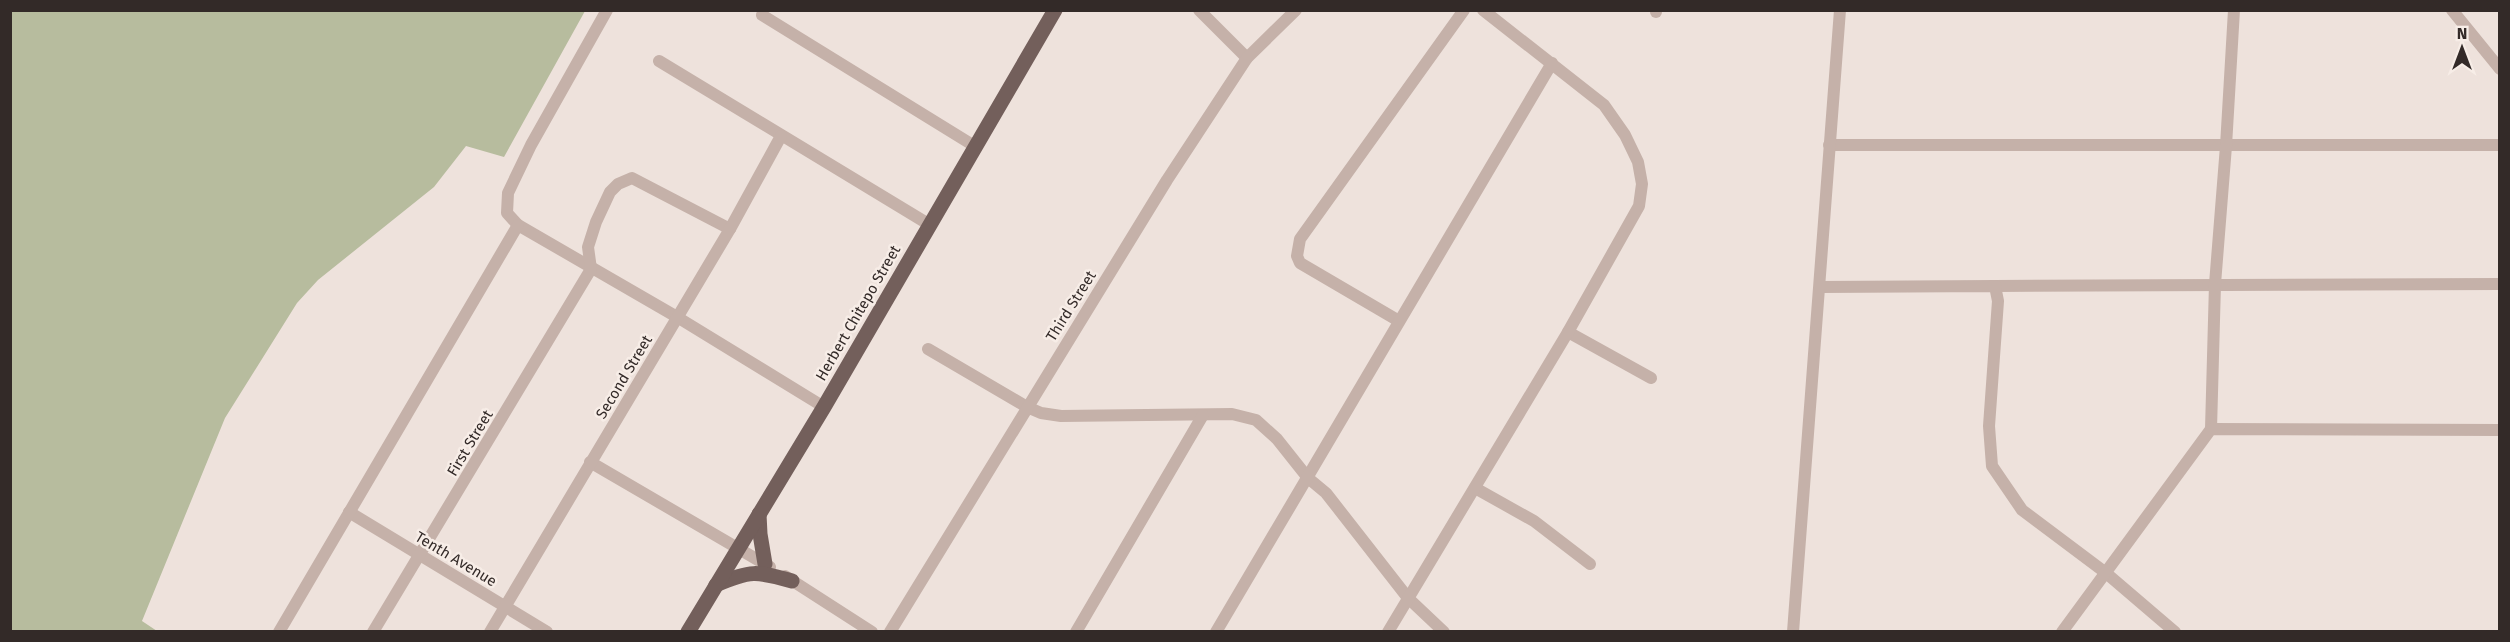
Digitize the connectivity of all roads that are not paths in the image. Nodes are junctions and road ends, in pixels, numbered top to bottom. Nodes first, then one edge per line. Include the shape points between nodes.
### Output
1 (607, 10) edge
2 (1055, 10) edge
3 (1199, 10) edge
4 (1296, 10) edge
5 (1464, 10) edge
6 (1483, 10) edge
7 (1840, 10) edge
8 (2234, 10) edge
9 (2452, 10) edge
10 (762, 15) dead end
11 (1247, 57) junction
12 (659, 61) dead end
13 (1552, 63) junction
14 (2499, 69) edge
15 (781, 136) junction
16 (1829, 145) junction
17 (2499, 145) edge
18 (2226, 146) junction
19 (976, 147) junction
20 (507, 213) junction
21 (518, 225) junction
22 (930, 225) junction
23 (730, 229) junction
24 (504, 246) junction
25 (591, 268) junction
26 (2215, 284) junction
27 (2499, 284) edge
28 (1995, 286) junction
29 (1820, 287) junction
30 (677, 317) junction
31 (1399, 321) junction
32 (1568, 332) junction
33 (928, 349) dead end
34 (1651, 378) dead end
35 (824, 407) junction
36 (1027, 407) junction
37 (1203, 415) junction
38 (2211, 429) junction
39 (2499, 430) edge
40 (590, 462) junction
41 (1308, 478) junction
42 (1475, 488) junction
43 (349, 512) junction
44 (759, 514) junction
45 (739, 547) junction
46 (420, 555) junction
47 (765, 564) junction
48 (1590, 564) dead end
49 (2106, 573) junction
50 (792, 581) junction
51 (716, 585) junction
52 (1408, 598) junction
53 (505, 606) junction
54 (279, 632) edge
55 (373, 632) edge
56 (490, 632) edge
57 (548, 632) edge
58 (688, 632) edge
59 (872, 632) edge
60 (890, 632) edge
61 (1076, 632) edge
62 (1216, 632) edge
63 (1388, 632) edge
64 (1444, 632) edge
65 (1793, 632) edge
66 (2062, 632) edge
67 (2175, 632) edge

1 - 20 street via 531,145 508,192
2 - 19 main road, Herbert Chitepo Street
3 - 11 street
4 - 11 street, Third Street
5 - 31 street via 1300,239 1297,250 1300,263
6 - 13 street
7 - 16 street
8 - 18 street
9 - 14 street
10 - 19 street
11 - 36 street, Third Street
12 - 15 street
13 - 31 street
13 - 32 street via 1604,105 1638,162 1641,184 1639,206
15 - 22 street
15 - 23 street, Second Street
16 - 18 street
16 - 29 street
17 - 18 street
18 - 26 street
19 - 22 main road, Herbert Chitepo Street
20 - 21 street
20 - 24 street
21 - 24 street
21 - 25 street
22 - 35 main road, Herbert Chitepo Street
23 - 25 street via 632,177 610,192 596,222 588,247
23 - 30 street, Second Street
24 - 43 street
25 - 30 street
25 - 46 street, First Street
26 - 27 street
26 - 28 street
26 - 38 street
28 - 29 street
28 - 49 street via 1998,301 1989,426 1992,466 2022,510
29 - 65 street
30 - 35 street
30 - 40 street, Second Street
31 - 41 street
32 - 34 street
32 - 42 street
33 - 36 street
35 - 44 main road, Herbert Chitepo Street
36 - 37 street via 1061,416
36 - 60 street, Third Street
37 - 41 street via 1232,414 1256,420
37 - 61 street
38 - 39 street
38 - 49 street
40 - 45 street
40 - 53 street, Second Street
41 - 52 street via 1326,493
41 - 62 street
42 - 48 street via 1534,521
42 - 52 street
43 - 46 street, Tenth Avenue
43 - 54 street
44 - 45 main road, Herbert Chitepo Street
44 - 47 main road
45 - 47 street
45 - 51 main road, Herbert Chitepo Street
46 - 53 street, Tenth Avenue
46 - 55 street, First Street
47 - 50 street
49 - 66 street
49 - 67 street
50 - 51 main road via 753,572
50 - 59 street
51 - 58 main road, Herbert Chitepo Street
52 - 63 street
52 - 64 street
53 - 56 street, Second Street
53 - 57 street, Tenth Avenue

